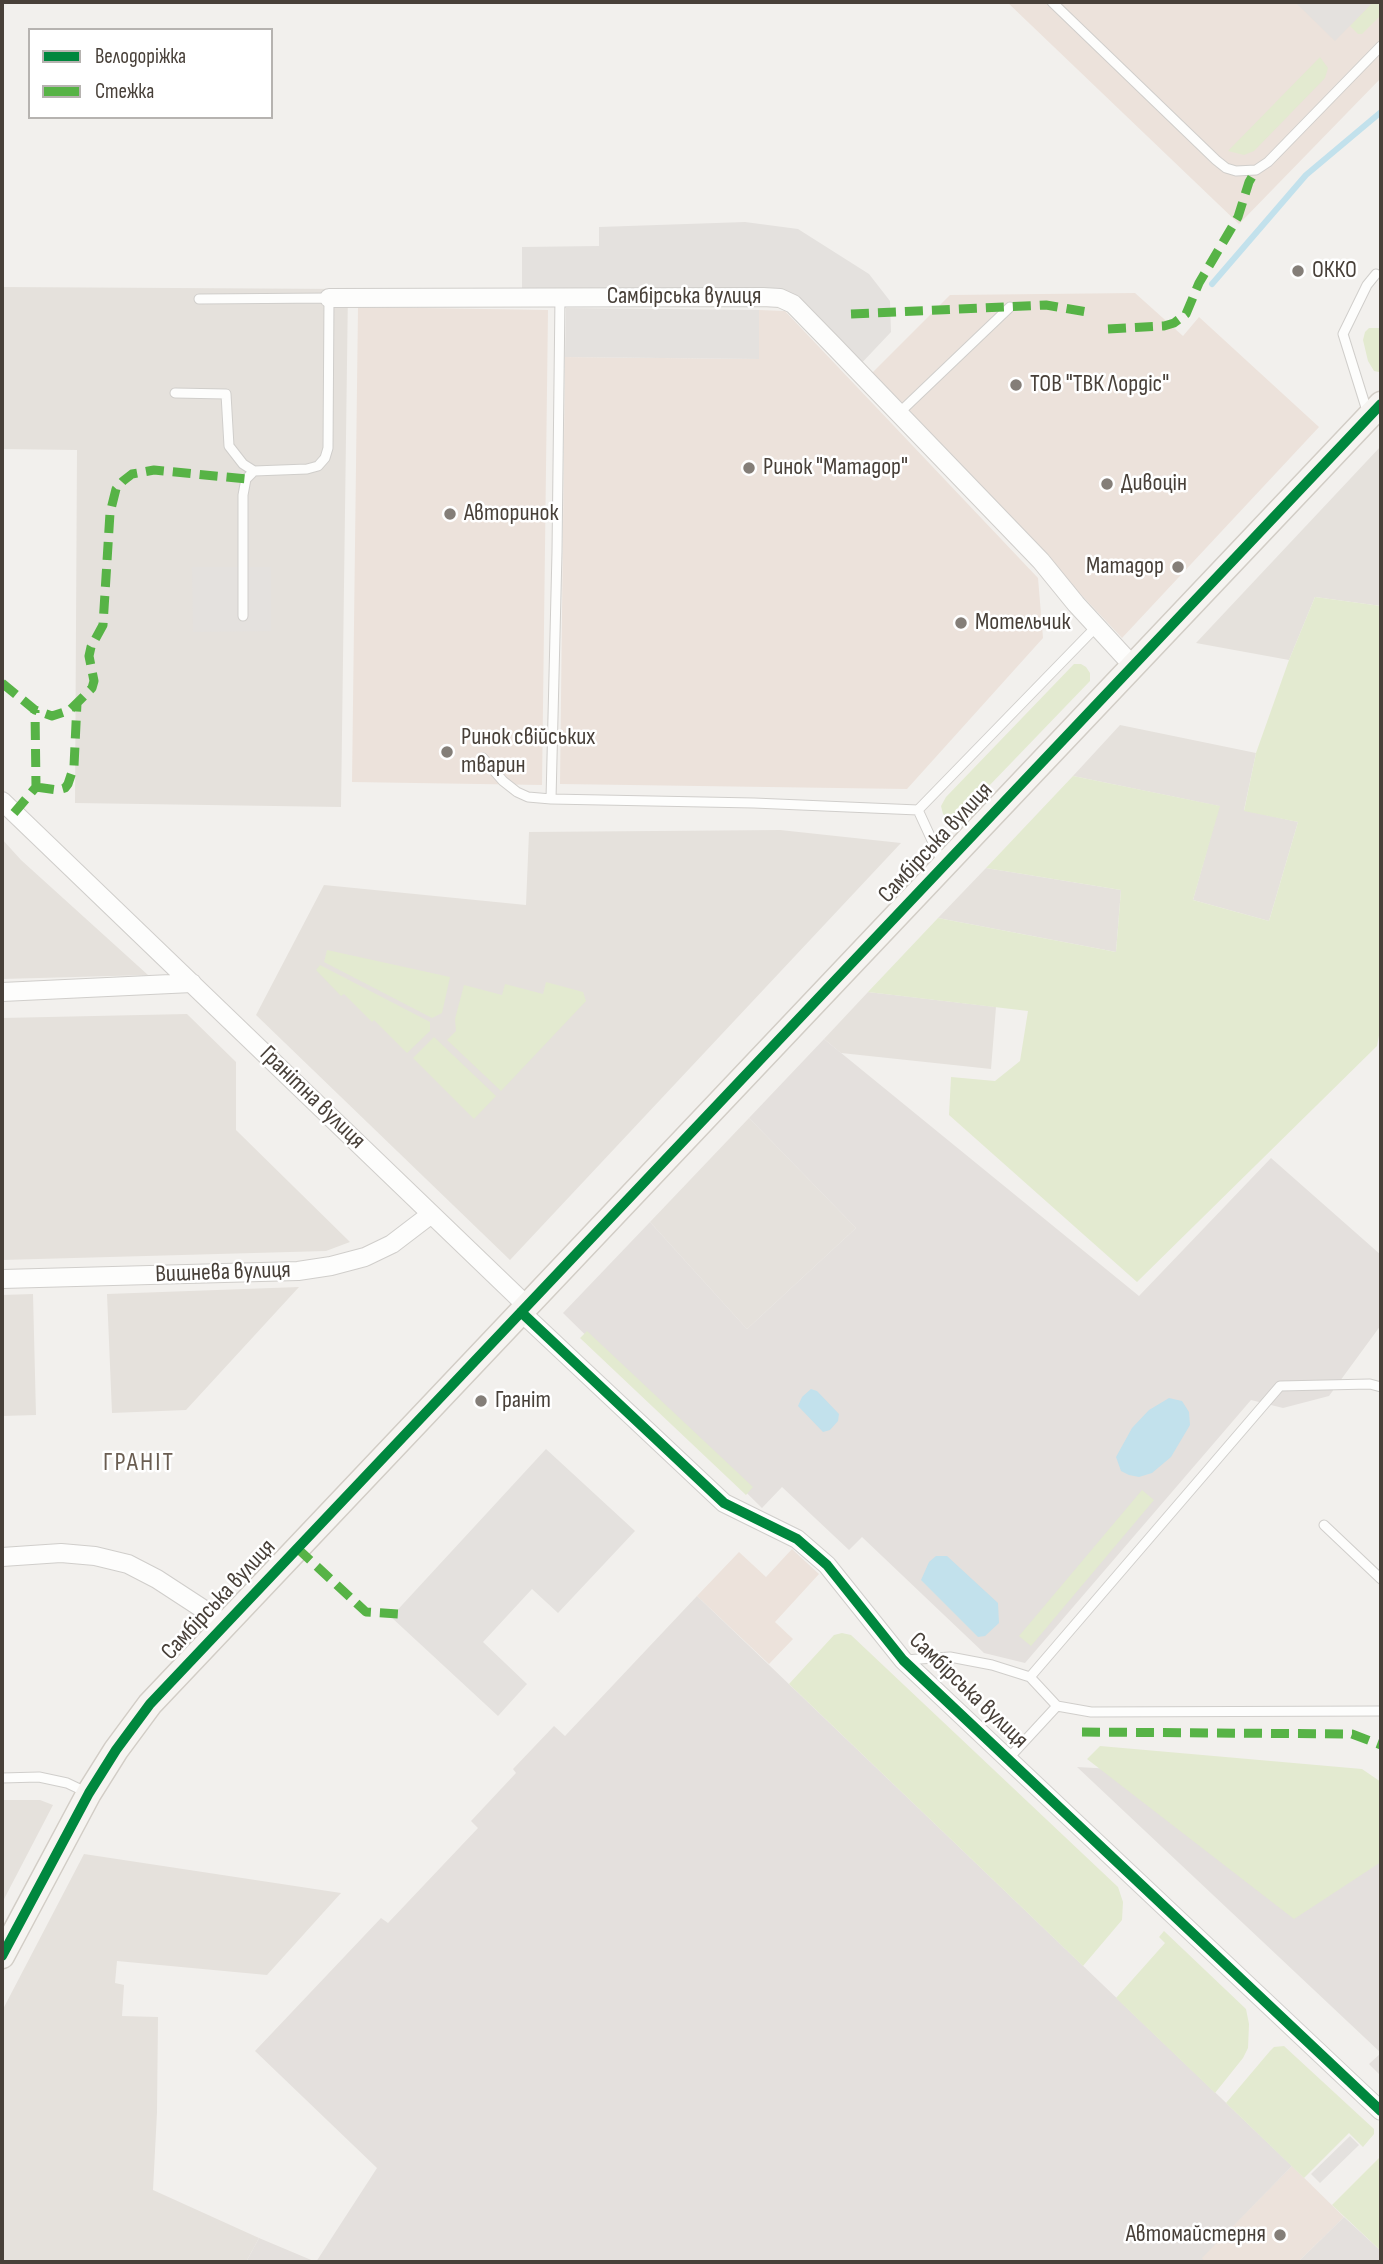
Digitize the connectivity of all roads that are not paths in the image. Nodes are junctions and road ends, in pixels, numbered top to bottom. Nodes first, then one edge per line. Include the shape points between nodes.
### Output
1 (1052, 2) edge
2 (1381, 47) edge
3 (1376, 274) dead end
4 (559, 297) junction
5 (329, 298) junction
6 (199, 299) dead end
7 (1010, 307) dead end
8 (175, 393) dead end
9 (1375, 410) edge
10 (899, 413) junction
11 (254, 471) junction
12 (243, 616) dead end
13 (1096, 627) junction
14 (1133, 666) junction
15 (483, 758) dead end
16 (551, 799) junction
17 (2, 801) edge
18 (918, 810) junction
19 (944, 866) junction
20 (192, 983) junction
21 (2, 992) edge
22 (430, 1215) junction
23 (2, 1279) edge
24 (524, 1309) junction
25 (1381, 1387) edge
26 (1324, 1525) dead end
27 (2, 1557) edge
28 (1381, 1579) edge
29 (226, 1623) junction
30 (903, 1660) junction
31 (1030, 1677) junction
32 (1057, 1706) junction
33 (1381, 1711) edge
34 (1008, 1759) junction
35 (2, 1779) edge
36 (89, 1793) junction
37 (2, 1956) edge
38 (1381, 2111) edge

1 - 2 lane via 1216,160 1245,173 1268,162
3 - 9 lane via 1343,334
4 - 5 street, Самбірська вулиця
4 - 10 street, Самбірська вулиця via 780,298 793,304
4 - 16 lane
5 - 6 lane
5 - 11 lane via 324,458 307,469
7 - 10 lane
8 - 11 lane via 226,394 229,446
9 - 14 main road, Самбірська вулиця
10 - 13 street, Самбірська вулиця via 1041,561
11 - 12 lane via 246,479 243,495
13 - 14 street, Самбірська вулиця
13 - 18 lane
14 - 19 main road, Самбірська вулиця
15 - 16 lane via 517,792
16 - 18 lane
17 - 20 street, Гранітна вулиця
18 - 19 lane
19 - 24 main road, Самбірська вулиця
20 - 21 street
20 - 22 street, Гранітна вулиця
22 - 23 street, Вишнева вулиця via 365,1258 331,1266
22 - 24 street, Гранітна вулиця
24 - 29 main road, Самбірська вулиця
24 - 30 street, Самбірська вулиця via 724,1503 797,1539 827,1565
25 - 31 lane via 1280,1385
26 - 28 lane
27 - 29 street via 61,1553 128,1564
29 - 36 main road, Самбірська вулиця via 150,1704
30 - 31 lane via 950,1657
30 - 34 street, Самбірська вулиця
31 - 32 lane
32 - 33 lane via 1091,1712
32 - 34 lane
34 - 38 street, Самбірська вулиця
35 - 36 lane via 39,1777
36 - 37 main road, Самбірська вулиця

